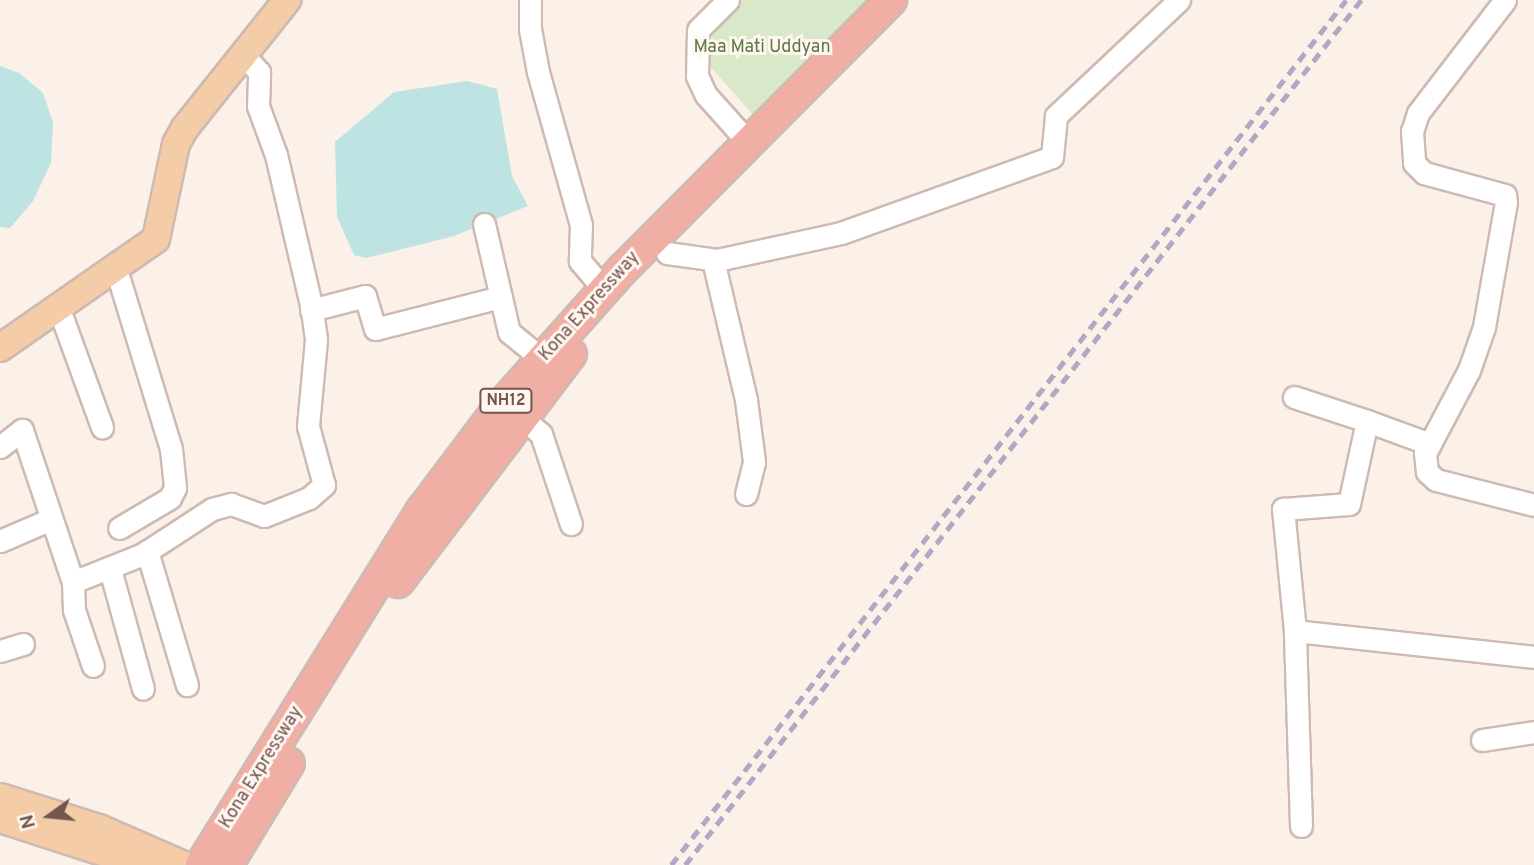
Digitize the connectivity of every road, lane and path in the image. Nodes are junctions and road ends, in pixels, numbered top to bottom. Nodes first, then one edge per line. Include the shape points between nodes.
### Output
1 (287, 0) edge
2 (530, 0) edge
3 (728, 0) edge
4 (891, 0) edge
5 (915, 0) edge
6 (1179, 0) edge
7 (1505, 0) edge
8 (243, 54) junction
9 (748, 142) junction
10 (484, 224) dead end
11 (667, 253) junction
12 (713, 260) junction
13 (116, 269) junction
14 (604, 290) junction
15 (501, 296) junction
16 (59, 309) junction
17 (312, 310) junction
18 (0, 348) edge
19 (542, 359) junction
20 (1294, 397) dead end
21 (522, 418) junction
22 (1367, 421) junction
23 (102, 427) dead end
24 (1430, 444) junction
25 (0, 447) edge
26 (746, 494) dead end
27 (1534, 505) edge
28 (51, 519) junction
29 (571, 524) dead end
30 (119, 528) dead end
31 (0, 541) edge
32 (147, 551) junction
33 (110, 569) junction
34 (72, 582) junction
35 (1295, 631) junction
36 (23, 645) dead end
37 (0, 651) edge
38 (1534, 657) edge
39 (93, 666) dead end
40 (187, 685) dead end
41 (143, 689) dead end
42 (1534, 732) edge
43 (1482, 740) dead end
44 (0, 797) edge
45 (0, 819) edge
46 (1301, 827) dead end
47 (142, 865) edge
48 (184, 865) edge
49 (201, 865) edge
50 (227, 865) edge

1 - 8 main road
2 - 14 street via 538,72 581,225 580,261
3 - 9 street via 698,30 697,76 706,95
4 - 9 highway, Kona Expressway / NH12
5 - 11 highway, Kona Expressway / NH12
6 - 12 street via 1056,116 1052,157 841,233
7 - 24 street via 1418,113 1412,131 1414,163 1424,173 1505,195 1506,202 1484,327 1469,370
8 - 13 main road via 176,144 156,239
8 - 17 street via 259,72 258,106 276,155
9 - 14 highway, Kona Expressway / NH12
10 - 15 street
11 - 12 street
11 - 21 highway, Kona Expressway / NH12 via 579,343
12 - 26 street via 746,400 754,462
13 - 16 main road
13 - 30 street via 171,449 175,488 170,498
14 - 19 highway, Kona Expressway / NH12
15 - 17 street via 375,329 365,296
15 - 19 street via 509,332
16 - 18 main road
16 - 23 street
17 - 32 street via 316,339 308,426 324,485 309,498 264,516 231,503 212,509
19 - 49 highway, Kona Expressway / NH12 via 423,509
20 - 22 street
21 - 29 street via 541,435
21 - 50 highway, Kona Expressway / NH12 via 404,572
22 - 24 street
22 - 35 street via 1349,504 1281,512
24 - 27 street via 1425,453 1427,472 1436,480
25 - 28 street via 22,430
28 - 31 street
28 - 34 street
32 - 33 street
32 - 40 street
33 - 34 street
33 - 41 street
34 - 39 street via 74,610
35 - 38 street
35 - 46 street
36 - 37 street
42 - 43 street
44 - 48 main road via 99,828
45 - 47 main road

